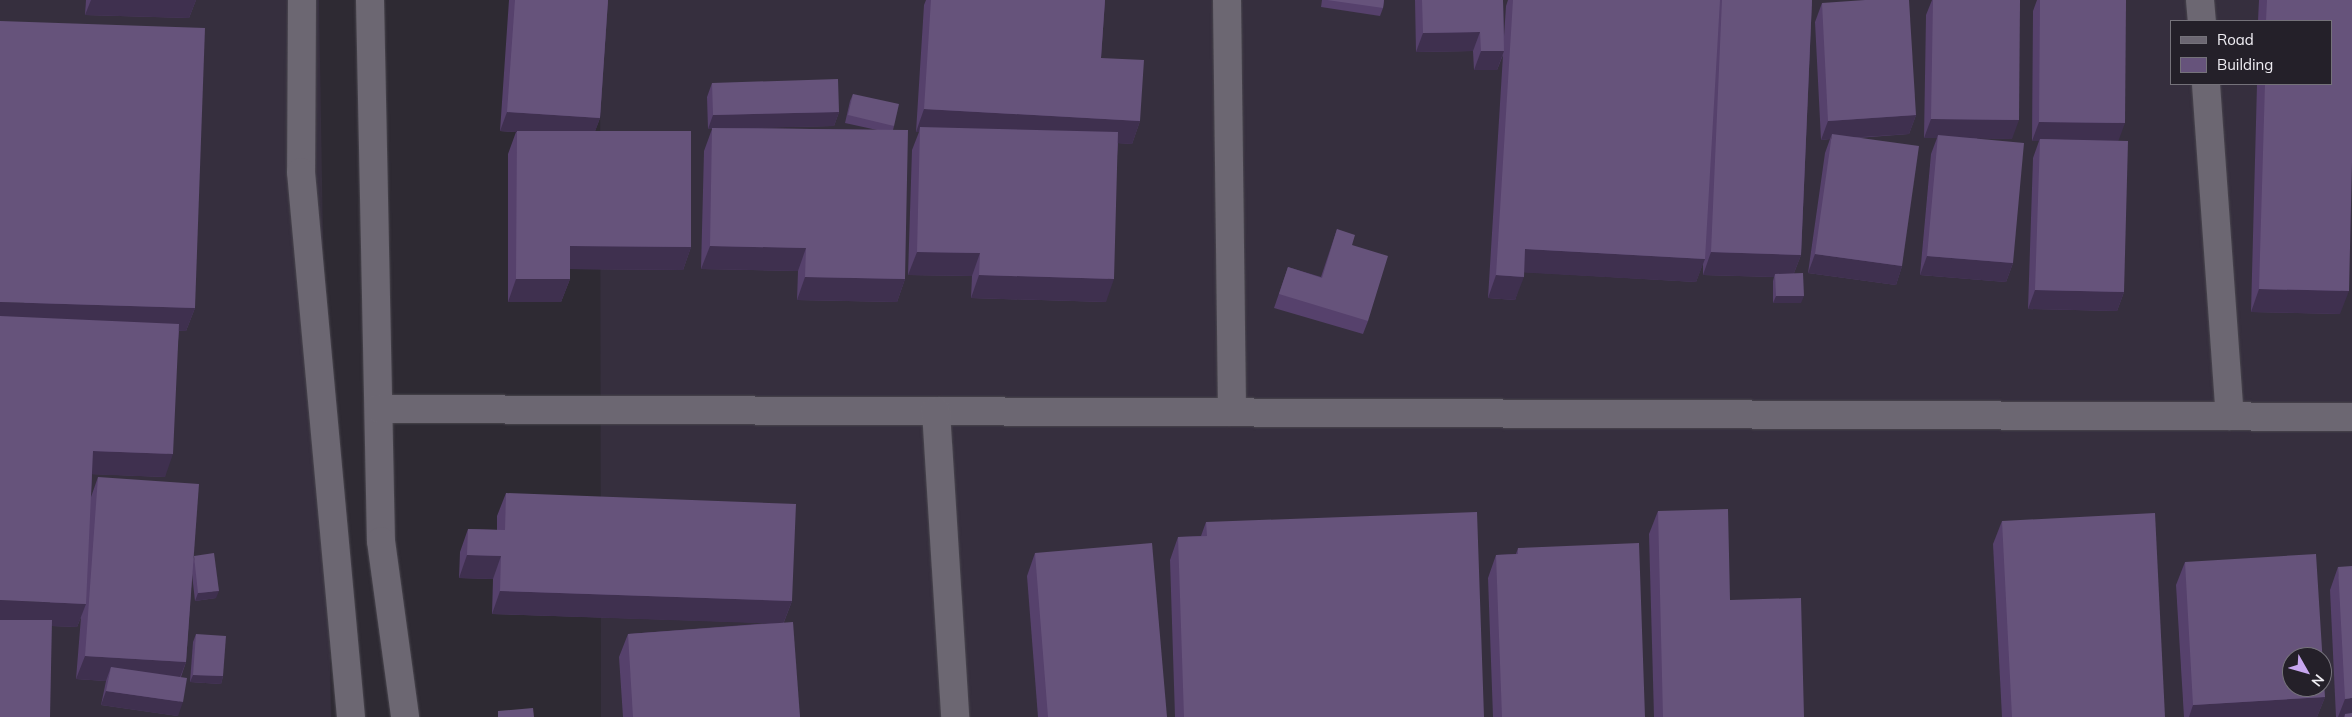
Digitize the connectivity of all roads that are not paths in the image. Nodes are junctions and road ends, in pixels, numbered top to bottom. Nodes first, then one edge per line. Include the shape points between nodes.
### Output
1 (302, 0) edge
2 (370, 0) edge
3 (1227, 0) edge
4 (2200, 0) edge
5 (2202, 20) edge
6 (2206, 85) edge
7 (379, 409) junction
8 (936, 411) junction
9 (1232, 412) junction
10 (2230, 416) junction
11 (2352, 417) edge
12 (351, 717) edge
13 (405, 717) edge
14 (955, 717) edge

1 - 12 street via 301,172
2 - 7 street
3 - 9 street
4 - 5 street
6 - 10 street
7 - 8 street
7 - 13 street via 381,541
8 - 9 street
8 - 14 street
9 - 10 street
10 - 11 street

